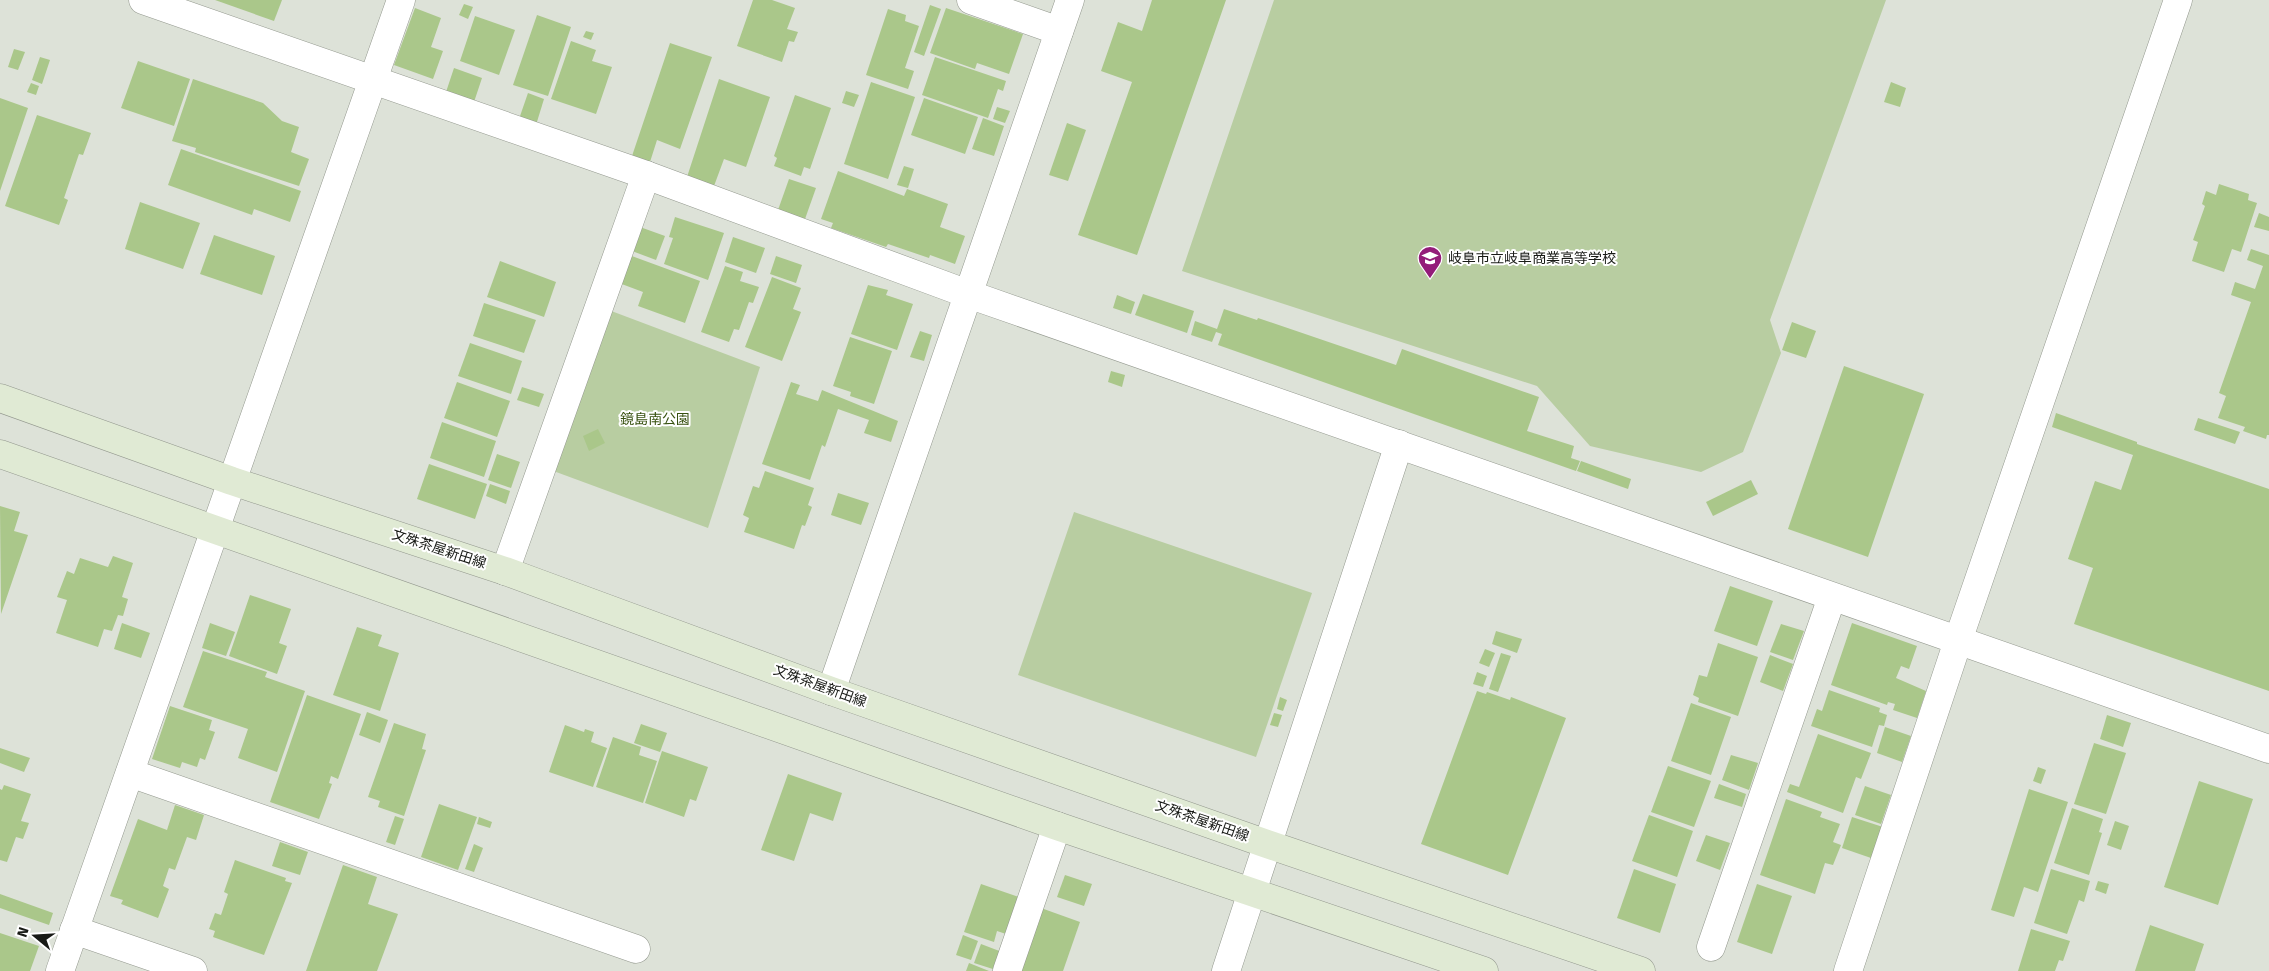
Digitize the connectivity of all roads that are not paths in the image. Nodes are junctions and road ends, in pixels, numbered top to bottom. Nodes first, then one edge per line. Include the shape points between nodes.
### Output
1 (142, 0) edge
2 (401, 0) edge
3 (971, 0) edge
4 (1070, 0) edge
5 (2178, 0) edge
6 (1059, 31) junction
7 (373, 81) junction
8 (646, 175) junction
9 (968, 294) junction
10 (0, 398) edge
11 (1399, 444) junction
12 (0, 454) edge
13 (232, 481) junction
14 (216, 528) junction
15 (505, 571) junction
16 (1832, 596) junction
17 (1958, 642) junction
18 (831, 691) junction
19 (2269, 750) edge
20 (130, 773) junction
21 (1057, 826) junction
22 (1267, 844) junction
23 (1252, 891) junction
24 (74, 930) junction
25 (1711, 946) dead end
26 (636, 949) dead end
27 (60, 971) edge
28 (194, 971) edge
29 (1007, 971) edge
30 (1226, 971) edge
31 (1484, 971) edge
32 (1641, 971) edge
33 (1848, 971) edge

1 - 7 street
2 - 7 street
3 - 6 street
4 - 6 street
5 - 17 street
6 - 9 street
7 - 8 street
7 - 13 street
8 - 9 street
8 - 15 street
9 - 11 street
9 - 18 street
10 - 13 main road, 文殊茶屋新田線
11 - 16 street
11 - 22 street
12 - 14 main road
13 - 14 street
13 - 15 main road, 文殊茶屋新田線
14 - 20 street
14 - 21 main road
15 - 18 main road, 文殊茶屋新田線
16 - 17 street
16 - 25 street
17 - 19 street
17 - 33 street
18 - 22 main road, 文殊茶屋新田線
20 - 24 street
20 - 26 street
21 - 23 main road
21 - 29 street
22 - 23 street
22 - 32 main road, 文殊茶屋新田線
23 - 30 street
23 - 31 main road
24 - 27 street
24 - 28 street

